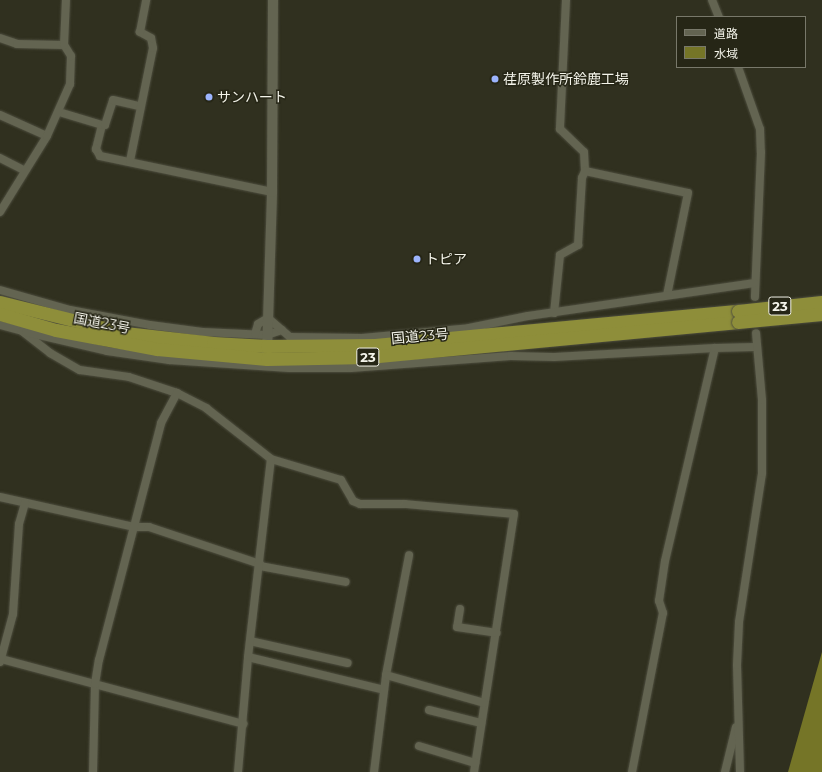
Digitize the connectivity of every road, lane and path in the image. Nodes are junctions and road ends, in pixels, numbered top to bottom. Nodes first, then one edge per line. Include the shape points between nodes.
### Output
1 (66, 0) edge
2 (146, 0) edge
3 (273, 0) edge
4 (566, 0) edge
5 (712, 0) edge
6 (719, 16) edge
7 (0, 38) edge
8 (64, 45) junction
9 (738, 68) edge
10 (140, 106) junction
11 (59, 112) junction
12 (0, 115) edge
13 (102, 125) junction
14 (47, 136) junction
15 (0, 158) edge
16 (130, 161) junction
17 (24, 170) junction
18 (585, 172) junction
19 (272, 192) junction
20 (0, 212) edge
21 (755, 283) junction
22 (0, 290) edge
23 (667, 295) junction
24 (755, 297) dead end
25 (0, 302) edge
26 (822, 302) edge
27 (554, 313) junction
28 (0, 314) edge
29 (822, 314) edge
30 (738, 316) junction
31 (268, 318) junction
32 (0, 325) edge
33 (282, 330) junction
34 (22, 331) junction
35 (255, 334) junction
36 (756, 334) dead end
37 (203, 337) junction
38 (267, 347) junction
39 (755, 347) junction
40 (715, 348) junction
41 (177, 393) junction
42 (271, 459) junction
43 (0, 497) edge
44 (25, 503) junction
45 (134, 527) junction
46 (408, 555) dead end
47 (260, 565) junction
48 (346, 582) dead end
49 (460, 610) dead end
50 (497, 633) junction
51 (250, 641) junction
52 (248, 657) junction
53 (1, 660) edge
54 (348, 663) dead end
55 (386, 675) junction
56 (95, 684) junction
57 (384, 690) junction
58 (484, 702) junction
59 (429, 710) dead end
60 (481, 723) junction
61 (738, 723) junction
62 (243, 724) junction
63 (419, 746) dead end
64 (475, 762) junction
65 (93, 772) edge
66 (238, 772) edge
67 (374, 772) edge
68 (474, 772) edge
69 (632, 772) edge
70 (725, 772) edge
71 (740, 772) edge

1 - 8 street
2 - 10 street via 140,32 151,38 153,43
3 - 19 street
4 - 18 street via 560,129 584,152
5 - 6 street
7 - 8 street via 18,44
8 - 11 street via 71,56 72,71
9 - 21 street via 752,104 760,137
10 - 13 street via 113,100 105,125
10 - 16 street
11 - 13 street
11 - 14 street
12 - 14 street
13 - 16 street via 96,149 100,156
14 - 17 street
15 - 17 street
16 - 19 street
17 - 20 street
18 - 23 street via 688,193
18 - 27 street via 582,178 578,245 560,254
19 - 31 street
21 - 23 street
21 - 24 street
22 - 37 street via 109,318
23 - 27 street
25 - 37 highway, 国道23号 / 23 via 125,333
26 - 30 highway, 国道23号 / 23, bridge
27 - 33 street via 469,328 362,338 290,337
28 - 38 highway, 国道23号 / 23 via 56,330 157,349
29 - 30 highway, 国道23号 / 23, bridge
30 - 38 highway, 国道23号 / 23 via 368,357
31 - 33 street
31 - 35 street via 258,324
31 - 38 street
32 - 34 street
33 - 38 street
34 - 40 street via 107,351 169,360 289,368 350,368 511,356 554,357
34 - 41 street via 50,353 80,370 129,377
35 - 37 street
35 - 38 street
36 - 39 street
37 - 38 highway, 国道23号 / 23
39 - 40 street
39 - 61 street via 762,400 762,473 739,622
40 - 69 street via 665,561 659,601 663,613
41 - 42 street via 206,408
41 - 45 street via 161,423
42 - 47 street
42 - 50 street via 341,480 353,501 360,504 405,504 514,514
43 - 44 street
44 - 45 street
44 - 53 street via 19,524 13,614
45 - 47 street via 148,527
45 - 56 street
46 - 55 street
47 - 48 street
47 - 51 street
49 - 50 street via 457,627
50 - 58 street
51 - 52 street
51 - 54 street
52 - 57 street
52 - 62 street
53 - 56 street
55 - 57 street
55 - 58 street
56 - 62 street
56 - 65 street
57 - 67 street
58 - 60 street
59 - 60 street
60 - 64 street
61 - 70 street via 733,732
61 - 71 street
62 - 66 street
63 - 64 street
64 - 68 street

